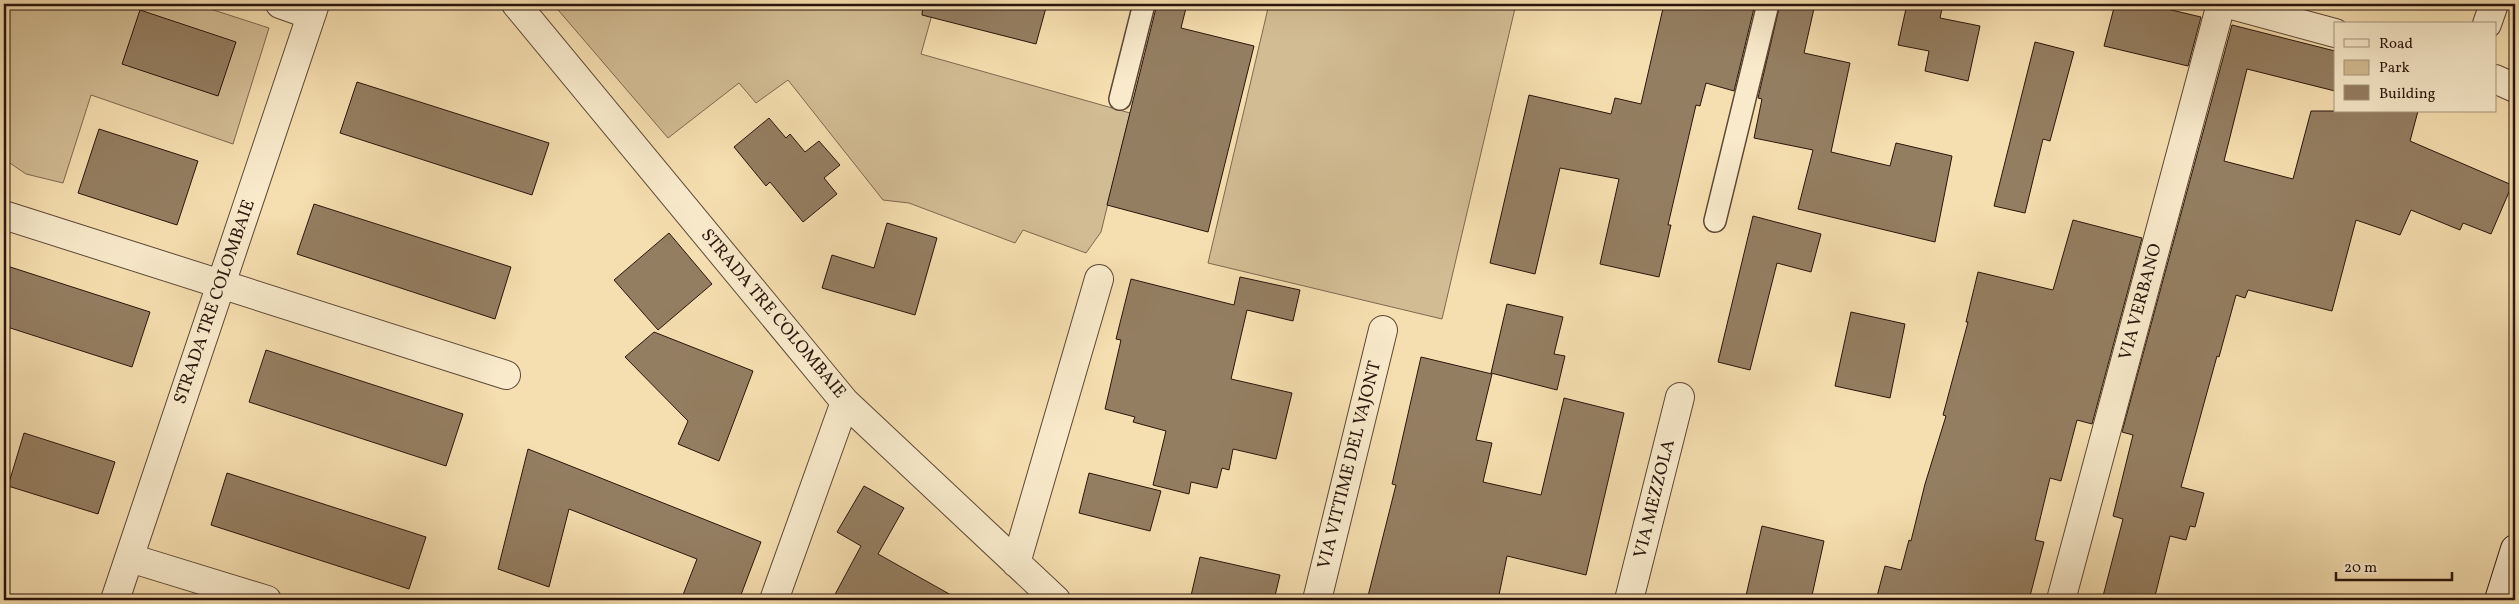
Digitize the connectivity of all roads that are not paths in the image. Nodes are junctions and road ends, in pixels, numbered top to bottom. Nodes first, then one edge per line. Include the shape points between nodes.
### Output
1 (280, 4) edge
2 (516, 4) edge
3 (1144, 4) edge
4 (1768, 4) edge
5 (2221, 4) edge
6 (2228, 4) edge
7 (2494, 4) edge
8 (313, 9) edge
9 (2488, 22) edge
10 (2334, 33) edge
11 (2496, 80) edge
12 (2515, 88) edge
13 (1120, 99) dead end
14 (4, 215) edge
15 (1715, 221) dead end
16 (1099, 279) dead end
17 (221, 285) junction
18 (1383, 330) dead end
19 (506, 375) dead end
20 (1680, 397) dead end
21 (845, 402) junction
22 (2515, 549) edge
23 (130, 558) junction
24 (1016, 563) junction
25 (115, 600) edge
26 (267, 600) edge
27 (774, 600) edge
28 (1056, 600) edge
29 (1317, 600) edge
30 (1629, 600) edge
31 (2061, 600) edge
32 (2499, 600) edge

1 - 8 street
2 - 21 street, STRADA TRE COLOMBAIE
3 - 13 lane
4 - 15 lane
5 - 31 street, VIA VERBANO
6 - 10 street
7 - 9 street
8 - 17 street, STRADA TRE COLOMBAIE
11 - 12 street
14 - 17 street
16 - 24 street
17 - 19 street
17 - 23 street, STRADA TRE COLOMBAIE
18 - 29 street, VIA VITTIME DEL VAJONT
20 - 30 street, VIA MEZZOLA
21 - 24 street, STRADA TRE COLOMBAIE
21 - 27 street
22 - 32 street
23 - 25 street, STRADA TRE COLOMBAIE
23 - 26 street
24 - 28 street, STRADA TRE COLOMBAIE

